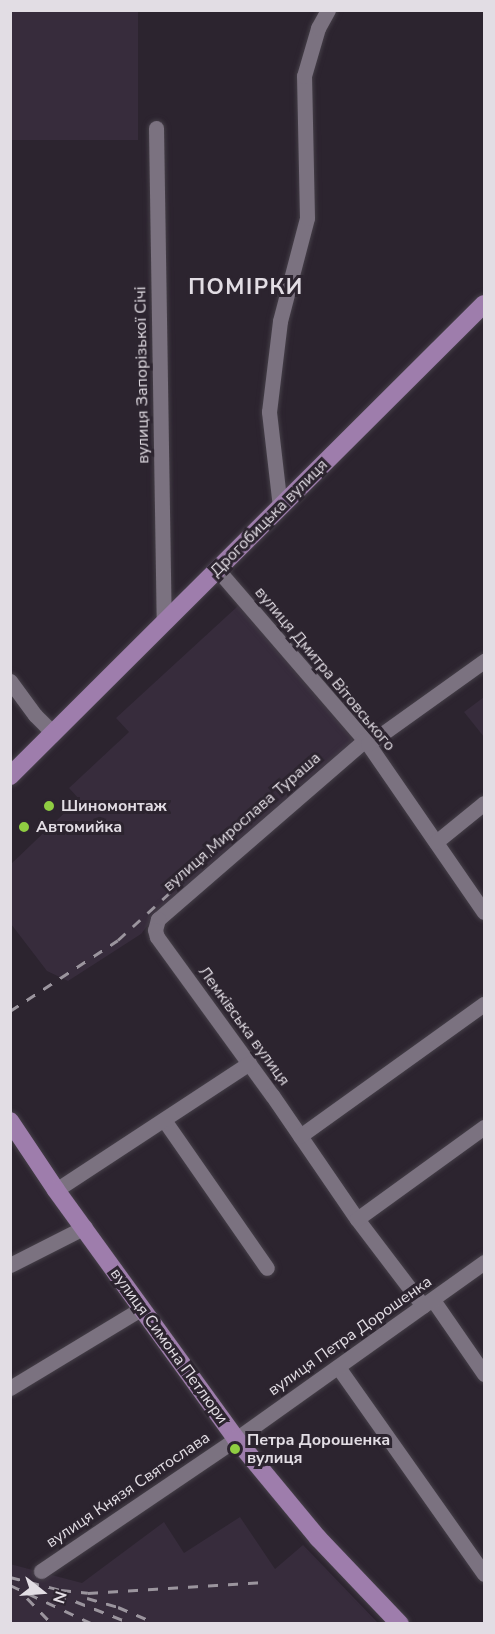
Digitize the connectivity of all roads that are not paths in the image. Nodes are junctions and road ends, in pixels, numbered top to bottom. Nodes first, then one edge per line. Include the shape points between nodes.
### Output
1 (328, 10) edge
2 (156, 128) dead end
3 (484, 304) edge
4 (280, 507) junction
5 (218, 569) junction
6 (164, 622) junction
7 (484, 661) edge
8 (10, 681) edge
9 (53, 733) junction
10 (367, 742) junction
11 (10, 776) edge
12 (484, 803) edge
13 (436, 842) junction
14 (484, 912) edge
15 (157, 937) joint
16 (484, 1004) edge
17 (249, 1063) junction
18 (164, 1120) junction
19 (10, 1121) edge
20 (484, 1127) edge
21 (300, 1136) junction
22 (56, 1190) junction
23 (357, 1219) junction
24 (85, 1227) junction
25 (484, 1262) edge
26 (10, 1264) edge
27 (267, 1268) dead end
28 (428, 1303) junction
29 (142, 1308) junction
30 (338, 1367) junction
31 (484, 1374) edge
32 (10, 1388) edge
33 (236, 1439) junction
34 (41, 1571) dead end
35 (484, 1574) edge
36 (400, 1623) edge

1 - 4 street via 318,28 304,76 307,218 280,321 269,412
2 - 6 street, вулиця Запорізької Січі
3 - 4 main road, Дрогобицька вулиця
4 - 5 main road, Дрогобицька вулиця
5 - 6 main road, Дрогобицька вулиця
5 - 10 street, вулиця Дмитра Вітовського
6 - 9 main road, Дрогобицька вулиця
7 - 10 street, вулиця Мирослава Тураша
8 - 9 street
9 - 11 main road, Дрогобицька вулиця
10 - 13 street, вулиця Дмитра Вітовського
10 - 15 street, вулиця Мирослава Тураша via 158,919
12 - 13 street
13 - 14 street, вулиця Дмитра Вітовського
15 - 17 street, Лемківська вулиця
16 - 21 street
17 - 18 street
17 - 21 street, Лемківська вулиця
18 - 22 street
18 - 27 street
19 - 22 main road, вулиця Симона Петлюри
20 - 23 street
21 - 23 street, Лемківська вулиця
22 - 24 main road, вулиця Симона Петлюри
23 - 28 street, Лемківська вулиця
24 - 26 street
24 - 29 main road, вулиця Симона Петлюри
25 - 28 street, вулиця Петра Дорошенка
28 - 30 street, вулиця Петра Дорошенка
28 - 31 street, Лемківська вулиця
29 - 32 street
29 - 33 main road, вулиця Симона Петлюри
30 - 33 street, вулиця Петра Дорошенка
30 - 35 street
33 - 34 street, вулиця Князя Святослава
33 - 36 main road, вулиця Симона Петлюри via 318,1538

